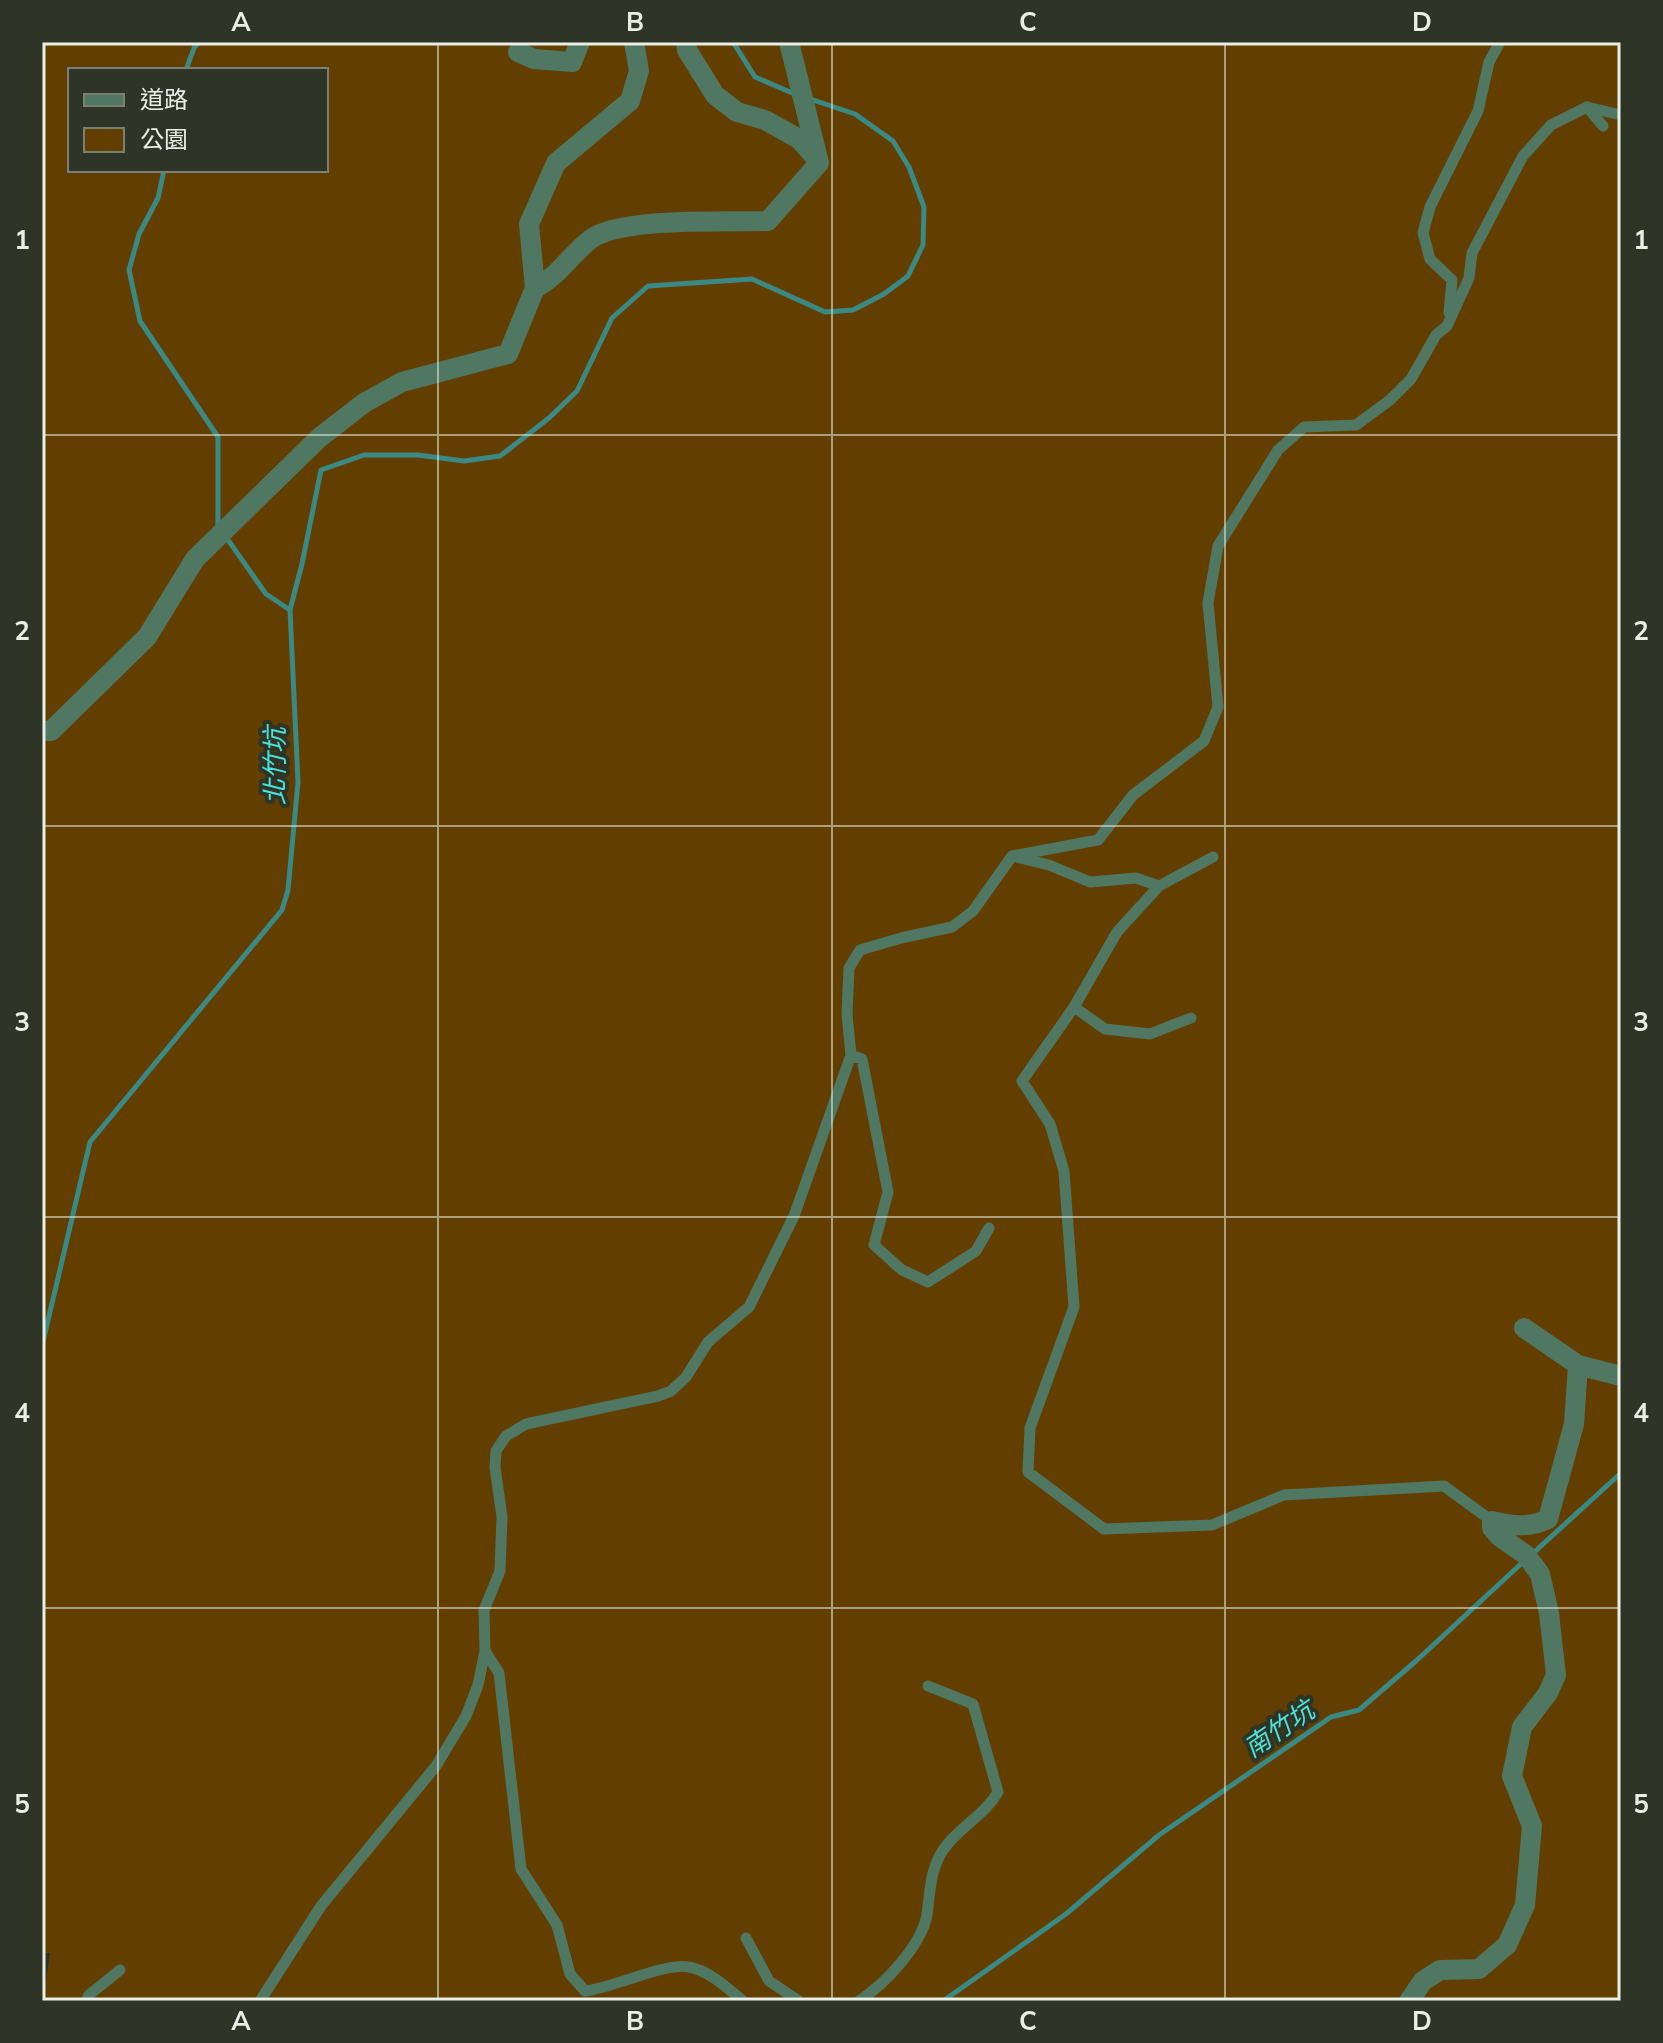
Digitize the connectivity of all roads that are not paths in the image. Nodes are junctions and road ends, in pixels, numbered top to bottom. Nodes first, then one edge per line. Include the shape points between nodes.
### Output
1 (580, 42) edge
2 (634, 42) edge
3 (686, 42) edge
4 (789, 42) edge
5 (1500, 42) edge
6 (518, 52) dead end
7 (1587, 107) junction
8 (1621, 115) edge
9 (1603, 126) dead end
10 (819, 163) junction
11 (1469, 278) junction
12 (1452, 280) junction
13 (535, 288) junction
14 (1447, 326) junction
15 (42, 731) edge
16 (1012, 856) junction
17 (1213, 857) dead end
18 (1159, 886) junction
19 (1074, 1007) junction
20 (1191, 1018) dead end
21 (851, 1055) junction
22 (989, 1228) dead end
23 (1524, 1328) dead end
24 (1578, 1365) junction
25 (1621, 1376) edge
26 (1492, 1521) junction
27 (485, 1651) junction
28 (928, 1686) dead end
29 (746, 1938) dead end
30 (120, 1970) dead end
31 (86, 2001) edge
32 (260, 2001) edge
33 (743, 2001) edge
34 (799, 2001) edge
35 (859, 2001) edge
36 (1409, 2001) edge

1 - 6 street via 572,62
2 - 13 street via 639,71 630,101 556,163 529,224
3 - 10 street via 715,95 737,112 799,139
4 - 10 street
5 - 12 lane via 1489,62 1478,111 1430,207 1423,233 1430,259
7 - 8 lane
7 - 9 lane
7 - 11 lane via 1551,125 1523,156 1472,253
10 - 13 street via 768,221 624,226 592,238
11 - 12 lane
11 - 14 lane
12 - 14 lane
13 - 15 street via 508,354 402,382 319,438 195,559 147,637 51,731
14 - 16 lane via 1436,335 1411,379 1356,425 1304,427 1278,450 1218,546 1208,603 1218,707 1204,741 1133,795 1098,840
16 - 18 lane via 1090,882 1136,878
16 - 21 lane via 973,911 952,927 860,950 849,968
17 - 18 lane
18 - 19 lane via 1117,932
19 - 20 lane via 1105,1029 1150,1034
19 - 26 lane via 1022,1081 1050,1124 1064,1171 1074,1307 1030,1428 1028,1472 1104,1529 1212,1525 1284,1495 1444,1486
21 - 22 lane via 862,1059 888,1192 874,1245 902,1270 928,1282 976,1251
21 - 27 lane via 794,1216 749,1307 708,1342 671,1391 526,1424 506,1436 496,1451 500,1571 484,1610
23 - 24 street
24 - 25 street
24 - 26 street via 1574,1424 1548,1519 1524,1525
26 - 36 street via 1500,1537 1526,1555 1540,1574 1556,1675 1522,1727 1512,1776 1532,1826 1525,1905 1507,1945 1479,1969 1440,1970 1423,1981
27 - 32 lane via 466,1716 436,1766 321,1906
27 - 33 lane via 499,1673 521,1869 557,1925 570,1974 585,1991 690,1967 718,1980
28 - 35 lane via 973,1704 998,1792 990,1807 942,1851 932,1873 926,1920 897,1968
29 - 34 lane via 769,1981
30 - 31 lane

